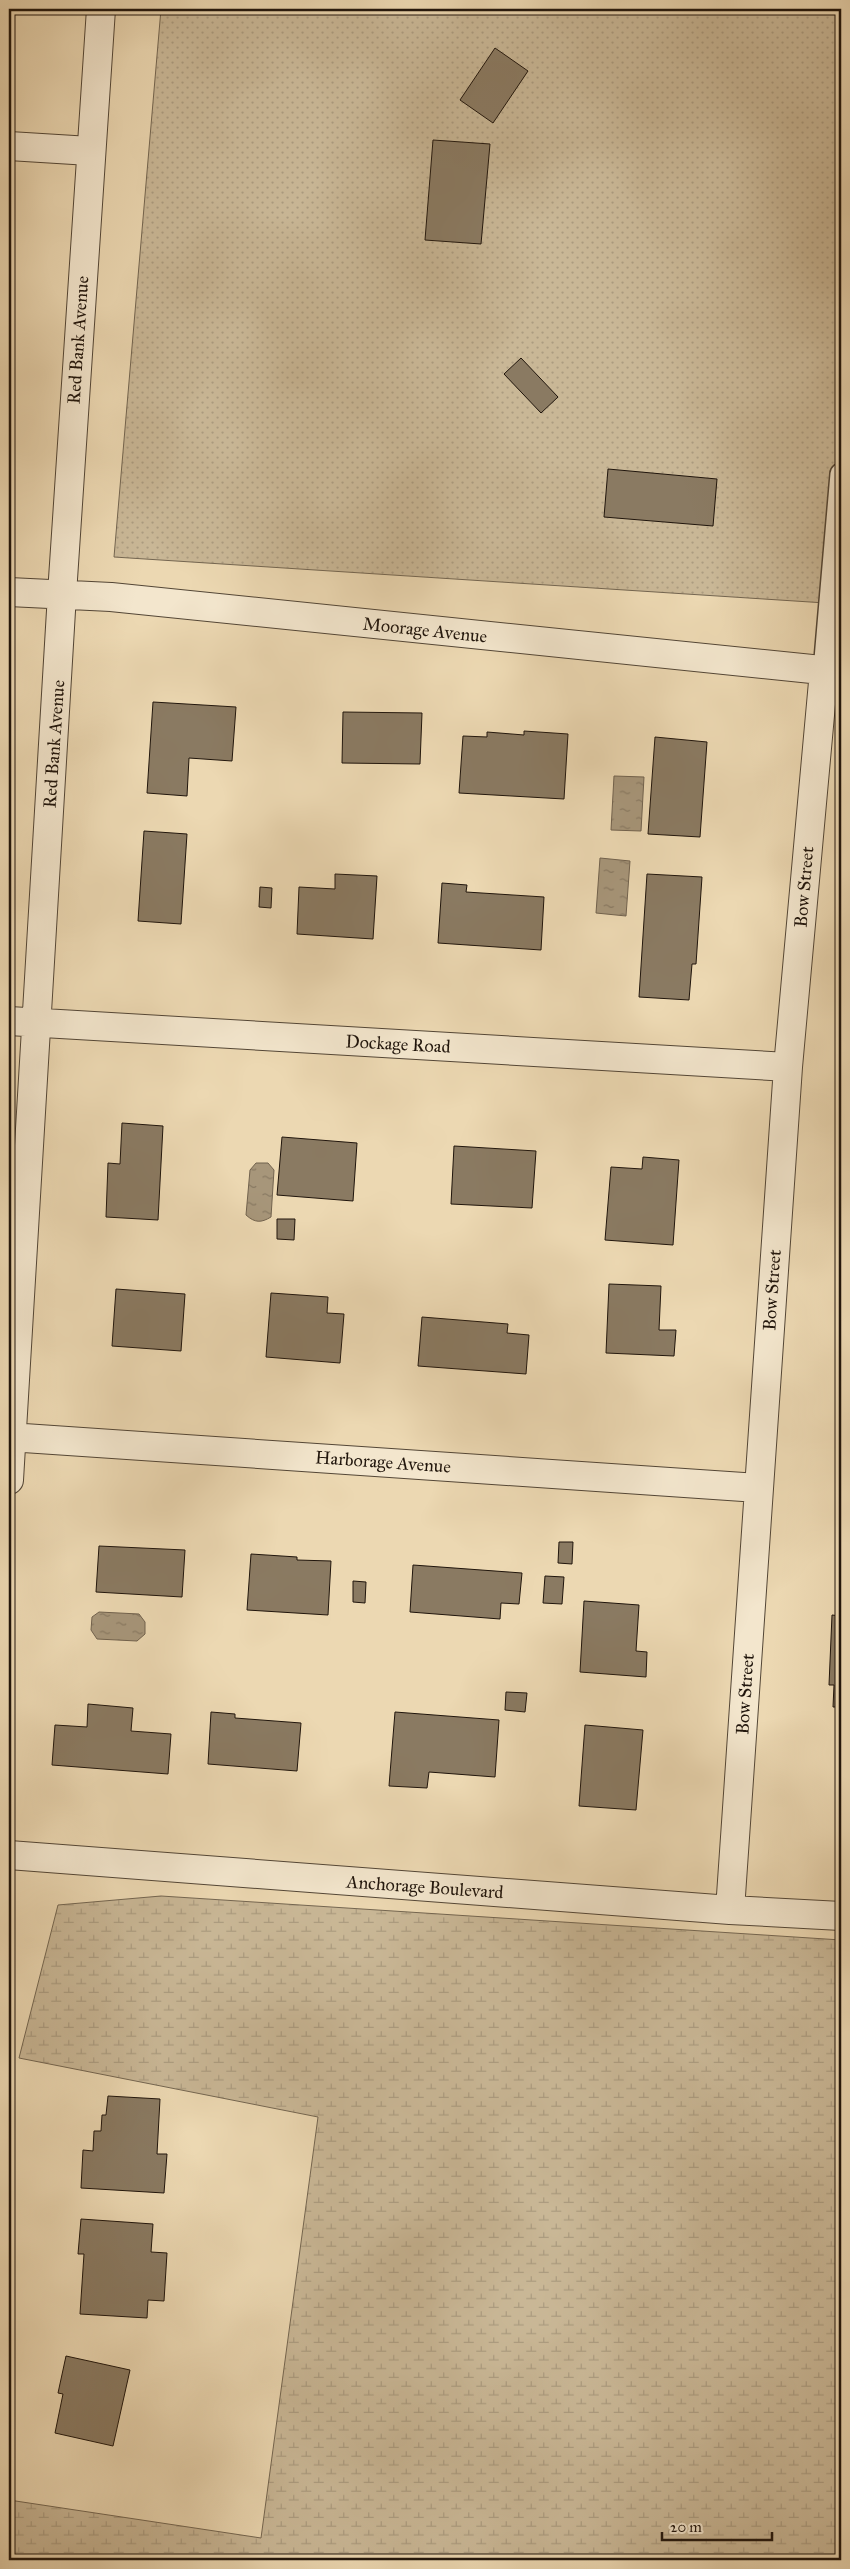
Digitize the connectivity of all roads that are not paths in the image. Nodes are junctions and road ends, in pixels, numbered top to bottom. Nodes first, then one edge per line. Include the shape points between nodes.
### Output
1 (101, 9) edge
2 (9, 146) edge
3 (90, 151) junction
4 (841, 474) edge
5 (9, 592) edge
6 (62, 594) junction
7 (833, 672) edge
8 (9, 1022) edge
9 (37, 1024) junction
10 (788, 1067) junction
11 (10, 1438) edge
12 (9, 1480) edge
13 (758, 1488) junction
14 (9, 1855) edge
15 (730, 1910) junction
16 (841, 1916) edge

1 - 3 street, Red Bank Avenue
2 - 3 street
3 - 6 street, Red Bank Avenue
4 - 7 lane
5 - 6 street, Moorage Avenue
6 - 7 street, Moorage Avenue
6 - 9 street, Red Bank Avenue
7 - 10 street, Bow Street
8 - 9 street, Dockage Road
9 - 10 street, Dockage Road
9 - 11 street, Red Bank Avenue
10 - 13 street, Bow Street
11 - 12 street, Red Bank Avenue
11 - 13 street, Harborage Avenue
13 - 15 street, Bow Street
14 - 15 street, Anchorage Boulevard
15 - 16 street, Anchorage Boulevard

